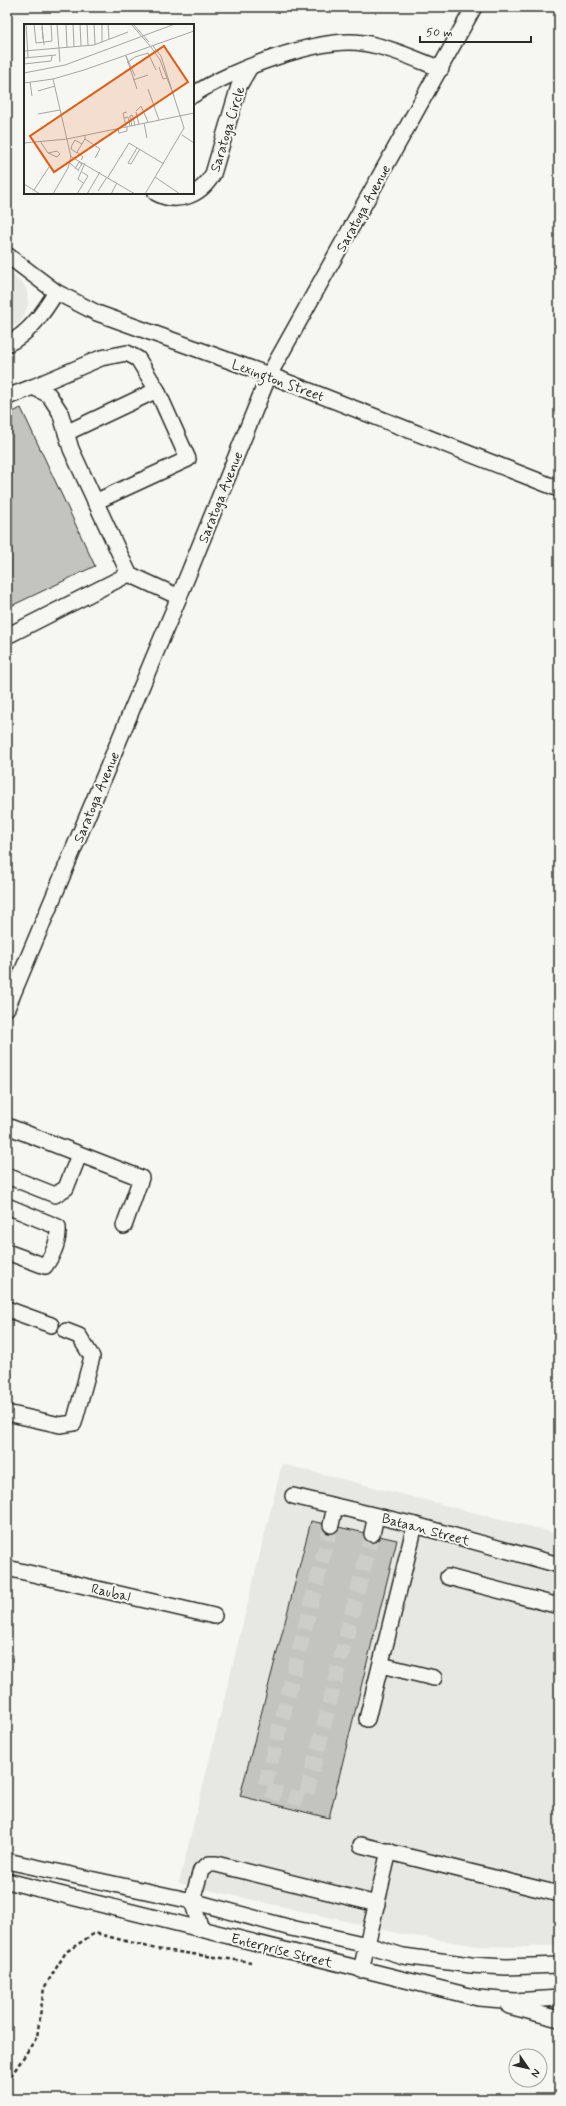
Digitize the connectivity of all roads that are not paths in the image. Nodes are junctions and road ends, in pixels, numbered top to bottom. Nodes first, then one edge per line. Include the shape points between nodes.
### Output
1 (474, 7) edge
2 (250, 67) junction
3 (441, 70) junction
4 (194, 95) edge
5 (194, 193) edge
6 (158, 194) edge
7 (192, 194) edge
8 (7, 255) edge
9 (56, 292) junction
10 (7, 344) edge
11 (269, 375) junction
12 (33, 387) junction
13 (157, 390) junction
14 (7, 397) edge
15 (66, 433) junction
16 (559, 490) edge
17 (95, 502) junction
18 (129, 574) junction
19 (179, 597) junction
20 (7, 636) edge
21 (7, 1006) edge
22 (7, 1126) edge
23 (79, 1155) junction
24 (7, 1176) edge
25 (7, 1206) edge
26 (124, 1226) dead end
27 (7, 1252) edge
28 (7, 1309) edge
29 (51, 1325) dead end
30 (66, 1330) dead end
31 (7, 1413) edge
32 (293, 1496) dead end
33 (335, 1506) junction
34 (376, 1516) junction
35 (331, 1525) tunnel mouth
36 (415, 1525) junction
37 (372, 1534) tunnel mouth
38 (559, 1565) edge
39 (7, 1568) edge
40 (448, 1577) dead end
41 (559, 1606) edge
42 (214, 1616) dead end
43 (381, 1665) junction
44 (434, 1678) dead end
45 (367, 1719) dead end
46 (361, 1845) dead end
47 (389, 1851) junction
48 (7, 1861) edge
49 (7, 1881) edge
50 (559, 1894) edge
51 (192, 1901) junction
52 (377, 1904) junction
53 (201, 1929) junction
54 (367, 1945) junction
55 (559, 1965) edge
56 (361, 1970) junction
57 (464, 1995) junction
58 (559, 1998) edge
59 (559, 2019) edge

1 - 3 street, Saratoga Avenue
2 - 3 street, Saratoga Circle via 336,42 362,43 387,48
2 - 4 street, Saratoga Circle
2 - 5 street, Saratoga Circle via 238,86 214,174
3 - 11 street, Saratoga Avenue
6 - 7 street, Saratoga Circle via 182,198
8 - 9 street, Lexington Street
9 - 10 street via 37,320
9 - 11 street, Lexington Street via 117,321
11 - 16 street, Lexington Street
11 - 19 street, Saratoga Avenue
12 - 13 street via 101,358 127,353 138,359
12 - 14 street
12 - 15 street via 49,395 60,412
13 - 15 street
13 - 17 street via 188,459
15 - 17 street
17 - 18 street
18 - 19 street
18 - 20 street
19 - 21 street, Saratoga Avenue
22 - 23 street
23 - 24 street via 66,1188 55,1195
23 - 26 street via 141,1178
25 - 27 street via 58,1227 59,1235 52,1257 45,1266
28 - 29 street
30 - 31 street via 79,1336 92,1357 74,1423 60,1426
32 - 33 street, Bataan Street
33 - 34 street, Bataan Street
33 - 35 street
34 - 36 street, Bataan Street
34 - 37 street
36 - 38 street, Bataan Street
36 - 43 street
39 - 42 street, Raubal
40 - 41 street
43 - 44 street
43 - 45 street
46 - 47 street
47 - 50 street
47 - 52 street
48 - 51 street, Enterprise Street
49 - 53 street, Enterprise Street
51 - 52 street via 201,1870 212,1863
51 - 53 street
51 - 54 street, Enterprise Street via 291,1928
52 - 54 street
53 - 56 street, Enterprise Street
54 - 55 street, Enterprise Street via 403,1956 437,1962 506,1967
54 - 56 street
56 - 57 street, Enterprise Street
57 - 58 street, Enterprise Street via 515,2002
57 - 59 street

